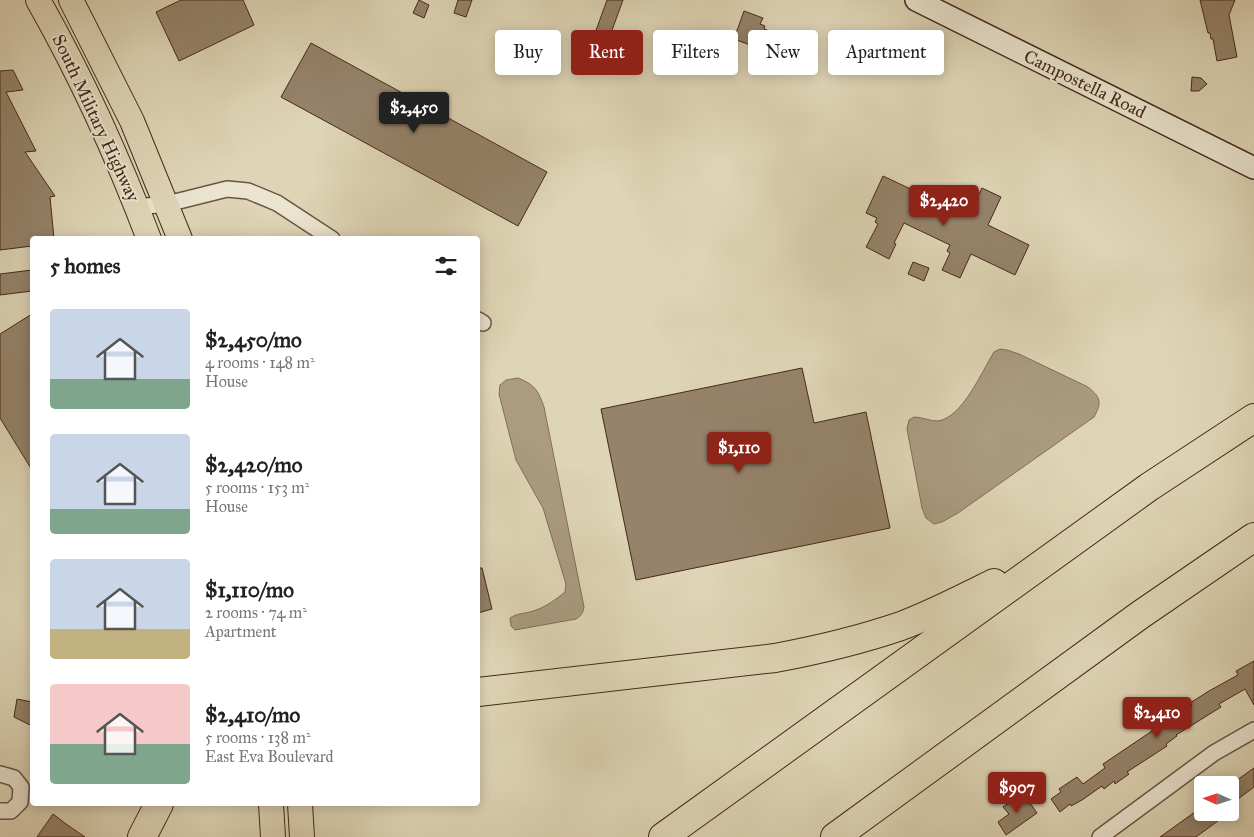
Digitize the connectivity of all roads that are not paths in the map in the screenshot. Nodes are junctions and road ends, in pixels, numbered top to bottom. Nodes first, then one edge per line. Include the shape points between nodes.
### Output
1 (38, 0) edge
2 (71, 0) edge
3 (922, 1) edge
4 (1254, 168) edge
5 (167, 204) junction
6 (137, 207) junction
7 (148, 236) edge
8 (179, 236) edge
9 (327, 236) edge
10 (1254, 418) edge
11 (1254, 537) edge
12 (1063, 549) junction
13 (1140, 615) junction
14 (480, 692) edge
15 (1254, 730) edge
16 (0, 774) edge
17 (158, 806) edge
18 (271, 806) edge
19 (300, 806) edge
20 (0, 811) edge
21 (142, 837) edge
22 (273, 837) edge
23 (302, 837) edge
24 (662, 837) edge
25 (835, 837) edge
26 (859, 837) edge
27 (1100, 837) edge

1 - 6 main road, South Military Highway via 98,119
2 - 5 main road, South Military Highway via 132,121
3 - 4 main road, Campostella Road
5 - 6 street
5 - 8 main road, South Military Highway
5 - 9 street via 227,189 248,191 277,203
6 - 7 main road, South Military Highway
10 - 12 highway
11 - 13 highway
12 - 14 highway via 901,625 816,650 775,658
12 - 24 highway
13 - 25 highway
13 - 26 highway
15 - 27 street via 1214,753
16 - 20 street via 14,778 21,787 20,802 11,811
17 - 21 highway
18 - 22 main road
19 - 23 main road

